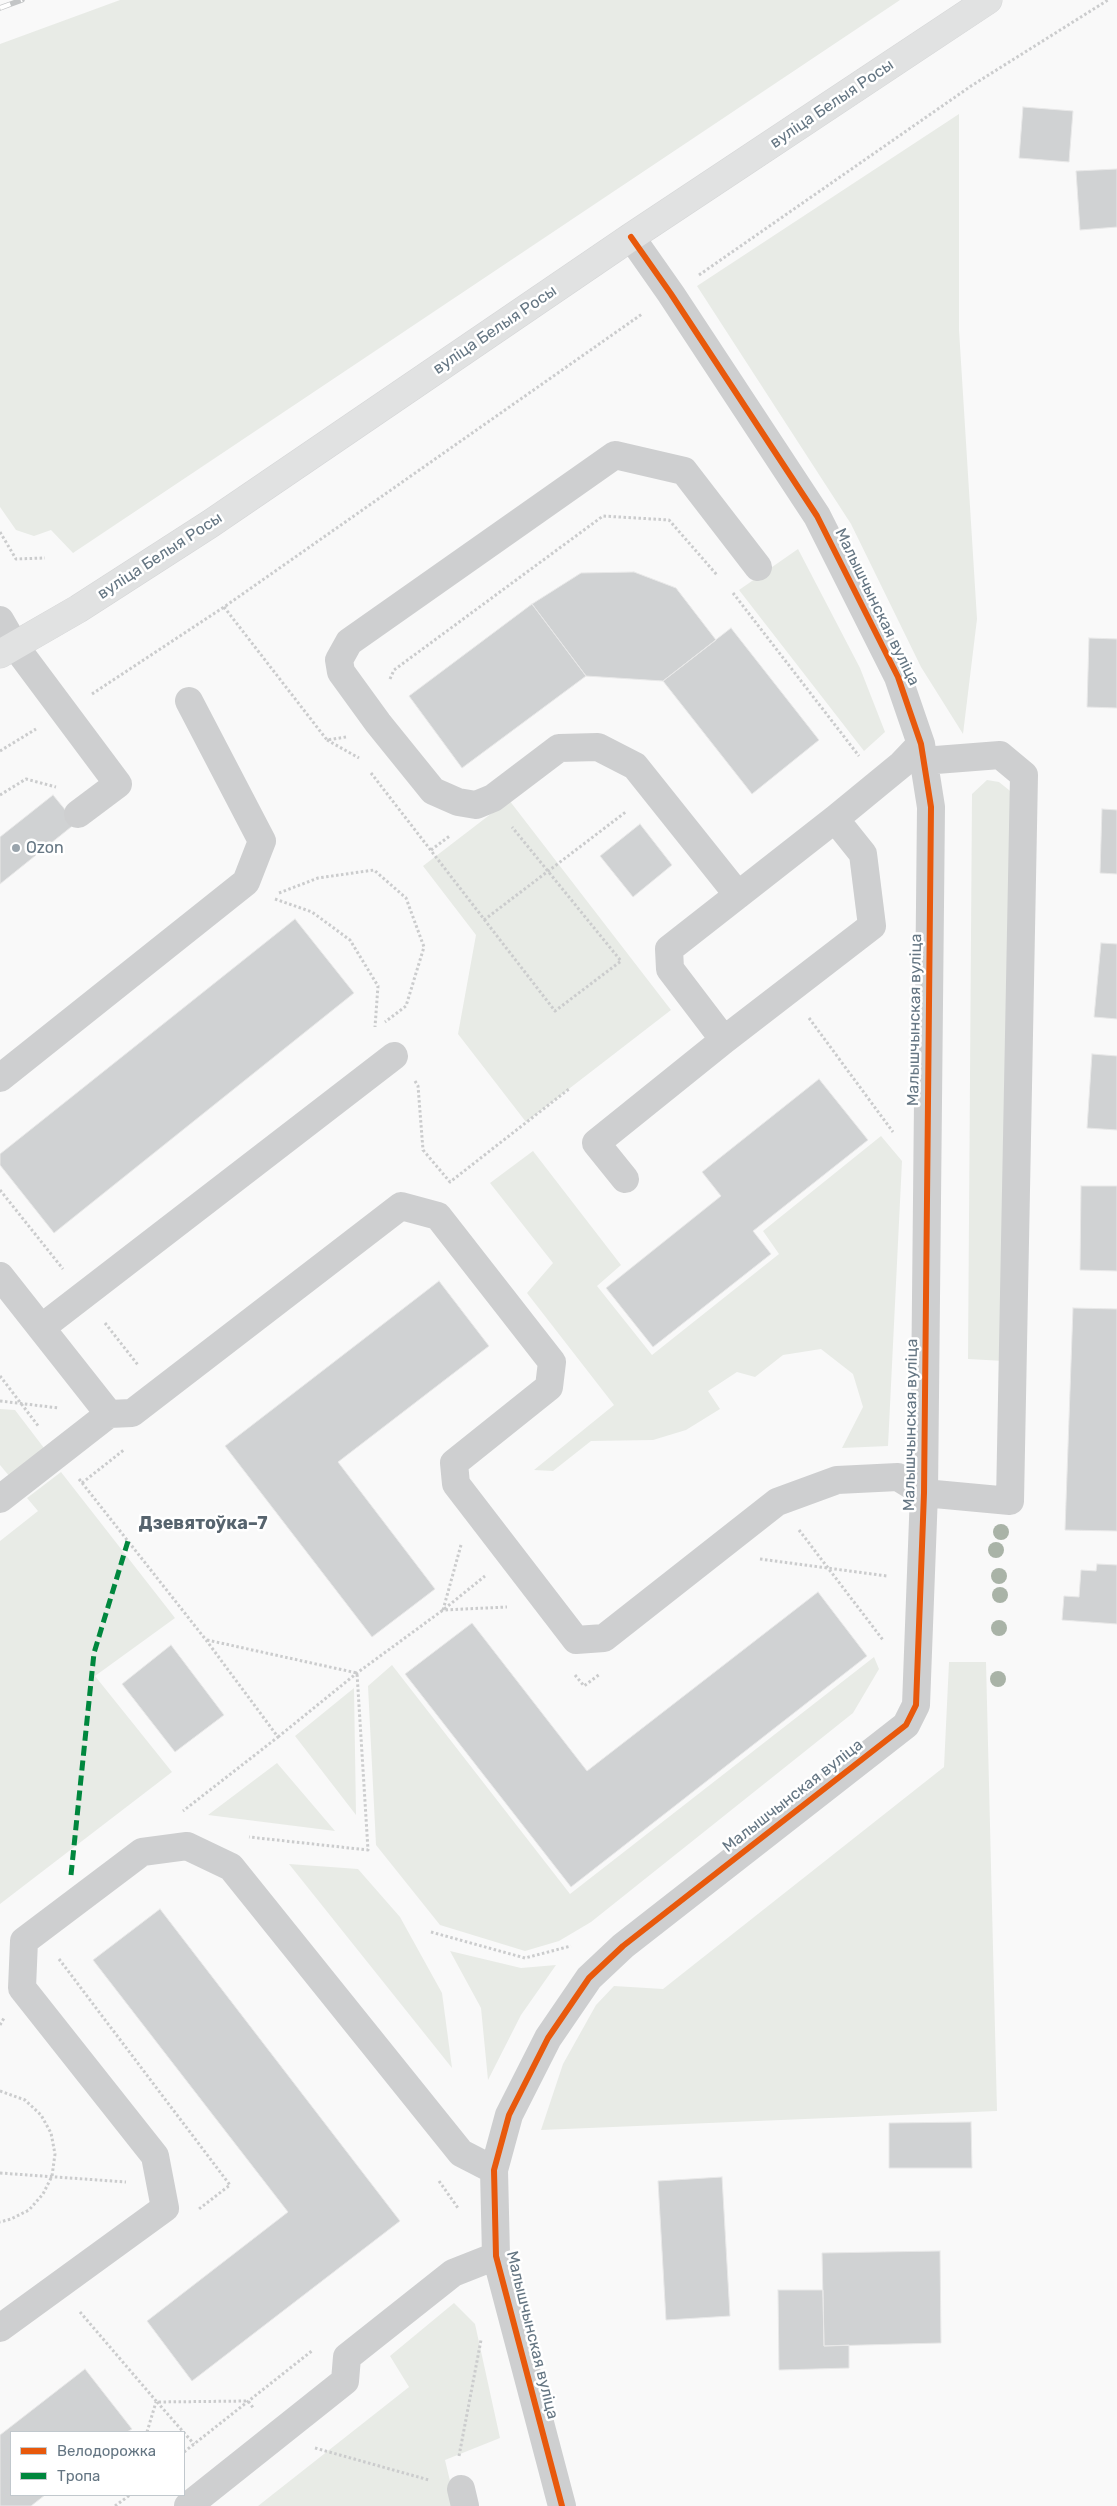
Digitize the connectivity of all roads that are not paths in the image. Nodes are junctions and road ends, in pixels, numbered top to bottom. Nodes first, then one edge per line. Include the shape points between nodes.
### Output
1 (988, 0) edge
2 (631, 237) junction
3 (758, 567) road end
4 (0, 620) edge
5 (8, 650) edge
6 (189, 701) dead end
7 (922, 752) junction
8 (78, 814) road end
9 (835, 819) junction
10 (738, 895) junction
11 (724, 1040) junction
12 (394, 1056) road end
13 (0, 1078) edge
14 (625, 1179) dead end
15 (0, 1276) edge
16 (41, 1328) junction
17 (109, 1414) junction
18 (924, 1493) junction
19 (0, 1499) edge
20 (494, 2170) junction
21 (496, 2256) junction
22 (0, 2328) edge
23 (188, 2506) edge
24 (562, 2506) edge

1 - 2 main road, вуліца Белыя Росы
2 - 5 main road, вуліца Белыя Росы via 210,524
2 - 7 street, Малышчынская вуліца via 816,516 898,677
3 - 10 street via 684,471 615,455 349,642 339,660 341,672 433,791 458,802 476,805 493,798 559,748 598,746 635,766
4 - 5 street
5 - 8 street via 65,711 118,784
6 - 13 street via 262,840 246,882
7 - 9 street via 902,764
7 - 18 street, Малышчынская вуліца via 931,807
7 - 18 street via 1000,755 1024,775 1010,1501
9 - 10 street
9 - 11 street via 863,854 872,926
10 - 11 street via 669,949 670,969
11 - 14 street via 596,1143
12 - 16 street
15 - 16 street
16 - 17 street
17 - 18 street via 132,1413 401,1206 438,1216 552,1362 549,1387 454,1463 456,1484 576,1640 604,1638 777,1502 837,1480 898,1477
17 - 19 street
18 - 20 street, Малышчынская вуліца via 916,1704 906,1725 623,1946 589,1978 548,2038 514,2106
20 - 21 street, Малышчынская вуліца
20 - 22 street via 461,2153 231,1867 187,1846 142,1852 24,1941 22,1988 155,2156 165,2208
21 - 23 street via 453,2273 347,2357 344,2382
21 - 24 street, Малышчынская вуліца

